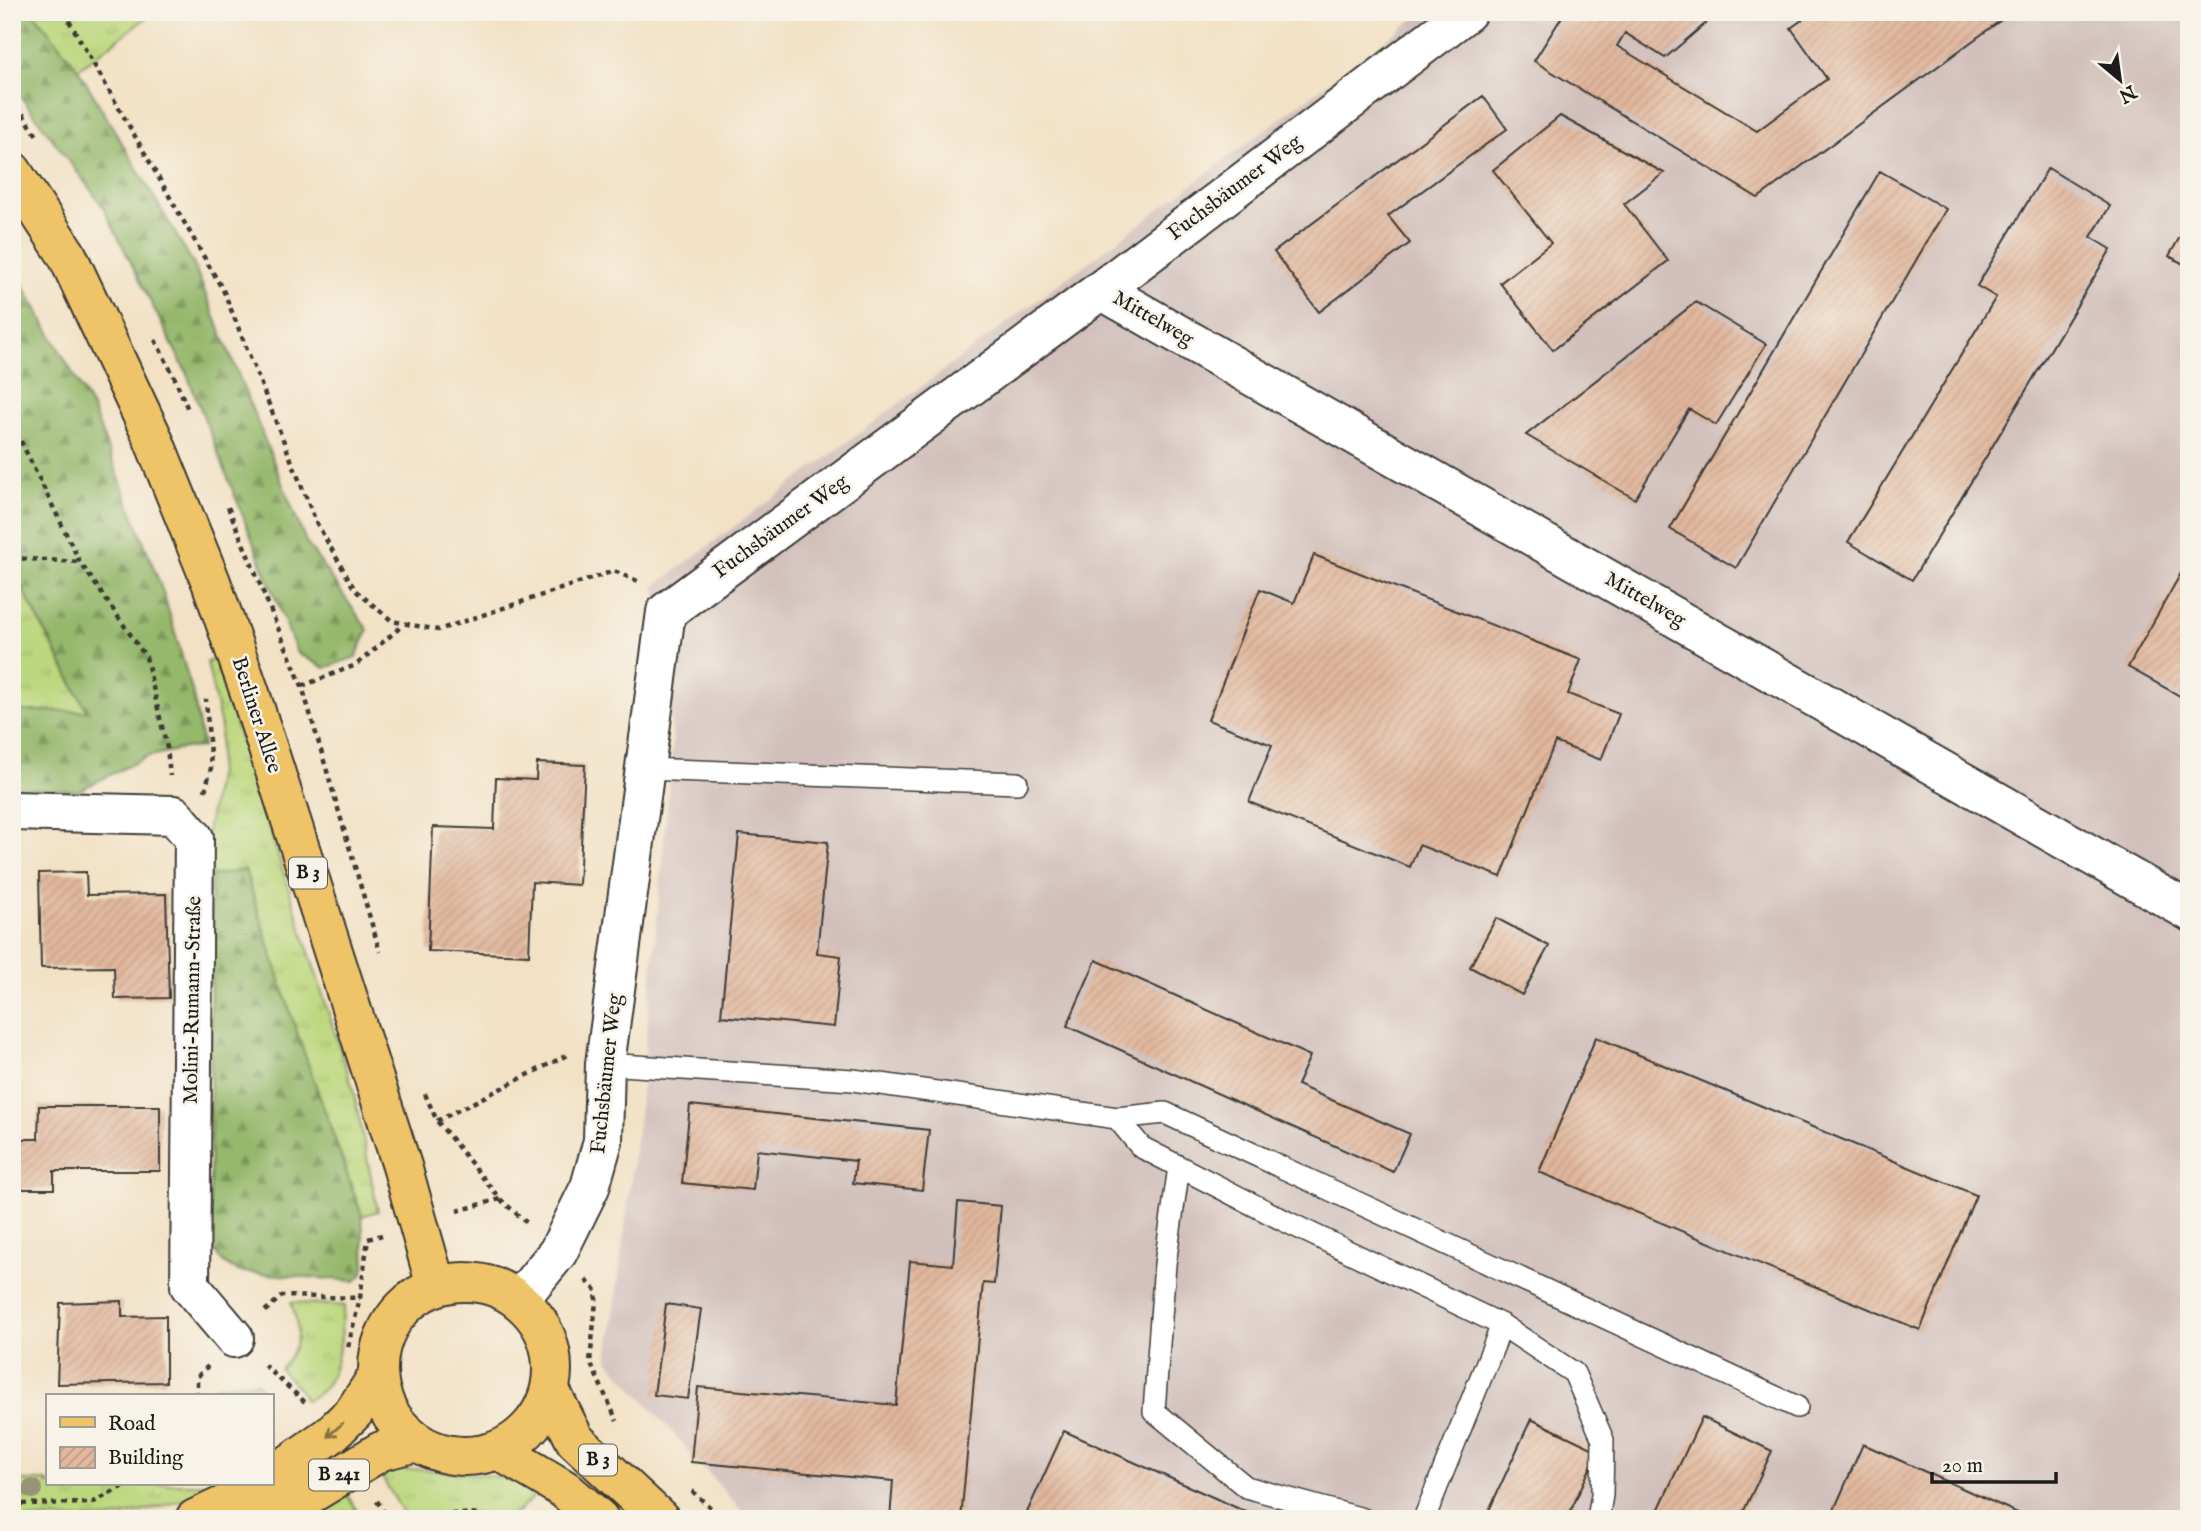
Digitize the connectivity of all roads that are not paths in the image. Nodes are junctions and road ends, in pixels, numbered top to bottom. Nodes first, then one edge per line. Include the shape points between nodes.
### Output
1 (1467, 12) edge
2 (12, 171) edge
3 (1101, 290) junction
4 (645, 769) junction
5 (1017, 783) dead end
6 (12, 811) edge
7 (2189, 911) edge
8 (608, 1048) junction
9 (1117, 1118) junction
10 (1179, 1167) junction
11 (436, 1286) junction
12 (519, 1300) junction
13 (1502, 1325) junction
14 (234, 1338) road end
15 (377, 1377) junction
16 (550, 1390) junction
17 (1797, 1407) dead end
18 (417, 1442) junction
19 (498, 1450) junction
20 (273, 1476) edge
21 (259, 1486) edge
22 (195, 1519) edge
23 (266, 1519) edge
24 (599, 1519) edge
25 (660, 1519) edge
26 (1363, 1519) edge
27 (1424, 1519) edge
28 (1598, 1519) edge

1 - 3 street, Fuchsbäumer Weg
2 - 11 main road, Berliner Allee / B 3 via 66,255 151,433 211,582 402,1166
3 - 4 street, Fuchsbäumer Weg via 666,612
3 - 7 street, Mittelweg
4 - 5 lane
4 - 8 street, Fuchsbäumer Weg
6 - 14 street, Molini-Rumann-Straße via 184,827 190,1286
8 - 9 lane
8 - 12 street, Fuchsbäumer Weg via 603,1141 590,1187 558,1252
9 - 10 lane via 1141,1147
9 - 17 lane via 1165,1113
10 - 13 lane
10 - 26 lane via 1165,1264 1154,1410 1246,1487
11 - 12 main road via 465,1281 494,1285
11 - 15 main road via 410,1300 391,1321 379,1348
12 - 16 main road via 537,1318 548,1341 553,1366
13 - 27 lane
13 - 28 lane via 1574,1373 1602,1440
15 - 18 main road via 384,1403 398,1425
15 -> 20 main road, B 241 via 354,1412 330,1435
16 - 19 main road via 531,1426
16 - 25 main road, B 3 via 575,1440
18 - 19 main road via 457,1456
18 - 23 main road, B 241 via 381,1451
19 - 24 main road, B 3 via 564,1489
21 - 22 main road

